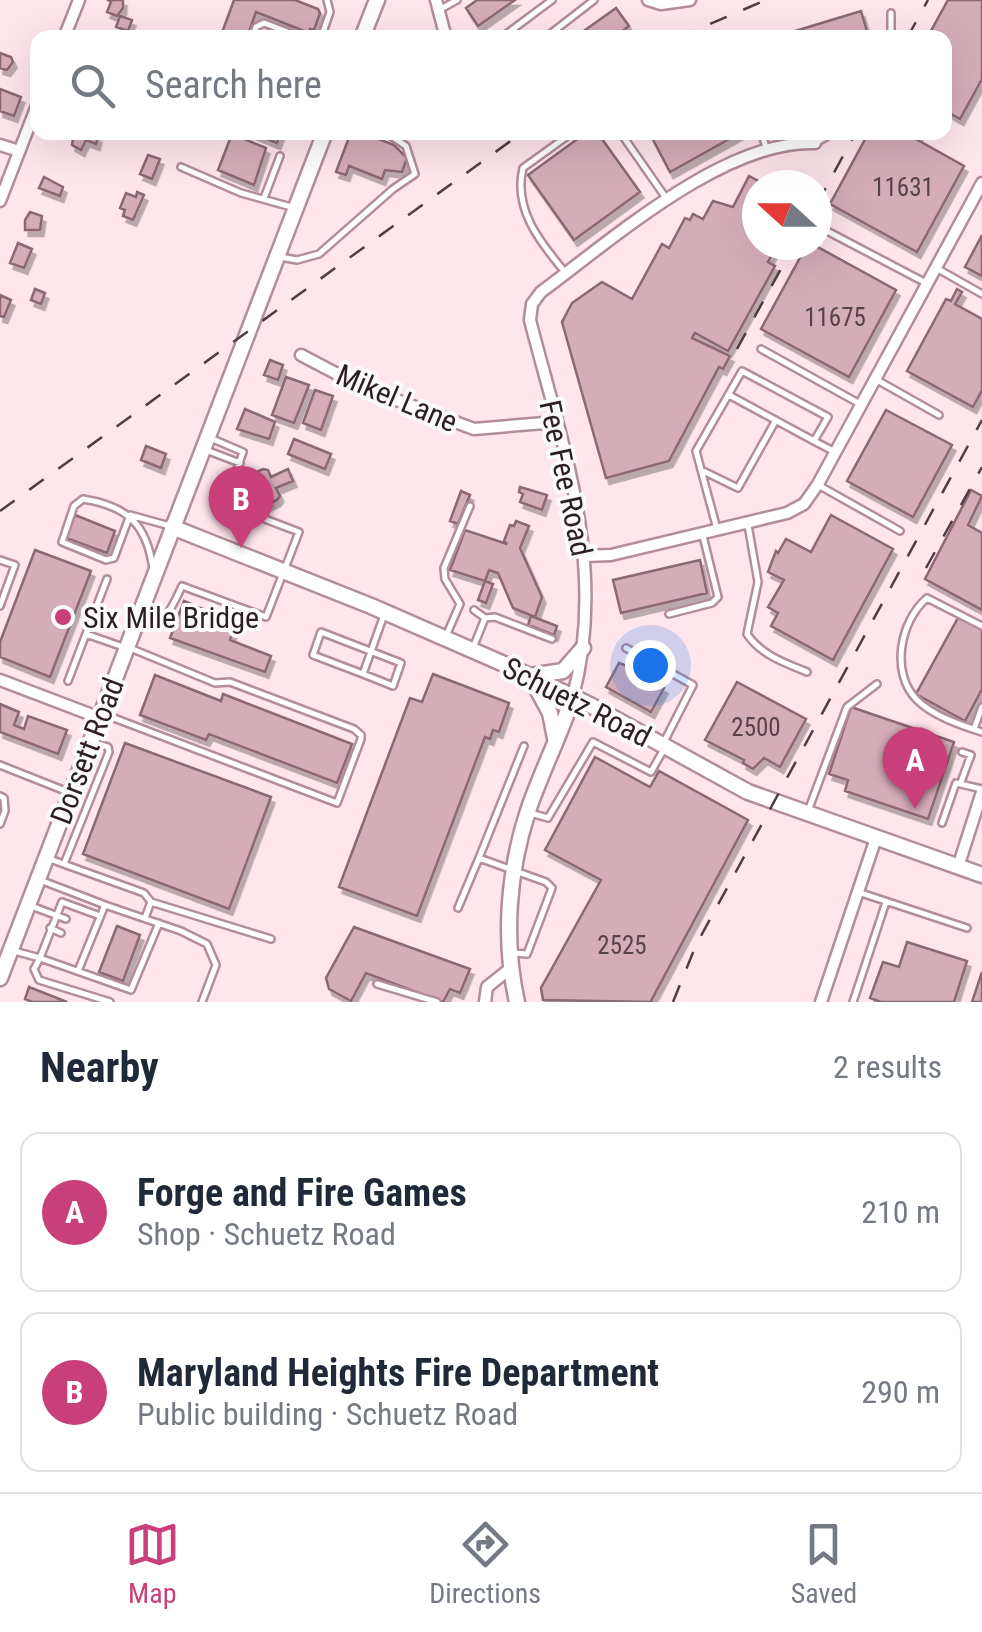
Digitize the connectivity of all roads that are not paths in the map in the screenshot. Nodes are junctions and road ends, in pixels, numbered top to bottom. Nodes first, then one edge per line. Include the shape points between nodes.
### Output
1 (79, 0) edge
2 (327, 0) edge
3 (377, 0) edge
4 (457, 0) edge
5 (552, 0) edge
6 (594, 0) edge
7 (648, 0) edge
8 (690, 0) edge
9 (438, 5) edge
10 (892, 12) dead end
11 (67, 30) edge
12 (255, 30) edge
13 (282, 30) edge
14 (324, 30) edge
15 (365, 30) edge
16 (444, 30) edge
17 (512, 30) edge
18 (556, 30) edge
19 (891, 30) edge
20 (30, 123) edge
21 (322, 140) edge
22 (397, 140) edge
23 (562, 140) edge
24 (626, 140) edge
25 (763, 140) edge
26 (820, 140) edge
27 (816, 142) joint
28 (0, 145) edge
29 (766, 147) junction
30 (19, 151) junction
31 (280, 156) dead end
32 (180, 167) dead end
33 (982, 183) edge
34 (264, 198) junction
35 (668, 200) junction
36 (0, 201) edge
37 (296, 208) junction
38 (832, 232) edge
39 (277, 256) junction
40 (935, 268) junction
41 (566, 274) junction
42 (926, 283) junction
43 (982, 294) edge
44 (761, 349) dead end
45 (301, 355) dead end
46 (874, 378) junction
47 (728, 394) junction
48 (860, 404) junction
49 (939, 415) dead end
50 (776, 420) junction
51 (556, 422) junction
52 (814, 442) junction
53 (205, 443) junction
54 (834, 452) junction
55 (240, 463) junction
56 (701, 470) junction
57 (818, 484) junction
58 (470, 506) dead end
59 (130, 514) junction
60 (747, 522) junction
61 (172, 527) junction
62 (718, 529) junction
63 (900, 531) dead end
64 (702, 533) junction
65 (585, 556) junction
66 (0, 560) edge
67 (285, 571) junction
68 (154, 575) junction
69 (107, 579) dead end
70 (0, 606) edge
71 (474, 610) dead end
72 (386, 612) junction
73 (669, 614) dead end
74 (485, 618) junction
75 (982, 626) edge
76 (134, 628) junction
77 (86, 634) junction
78 (445, 638) junction
79 (552, 639) dead end
80 (127, 647) junction
81 (582, 648) junction
82 (626, 648) dead end
83 (472, 650) junction
84 (372, 651) junction
85 (807, 672) dead end
86 (363, 674) junction
87 (530, 676) junction
88 (0, 680) edge
89 (68, 681) dead end
90 (876, 684) dead end
91 (573, 696) junction
92 (982, 707) edge
93 (101, 716) junction
94 (974, 730) junction
95 (982, 732) edge
96 (91, 741) junction
97 (555, 744) junction
98 (524, 746) dead end
99 (664, 746) junction
100 (962, 752) dead end
101 (0, 765) edge
102 (962, 782) junction
103 (982, 790) edge
104 (71, 793) junction
105 (0, 796) edge
106 (979, 809) edge
107 (528, 812) junction
108 (806, 814) junction
109 (942, 822) dead end
110 (0, 824) edge
111 (876, 838) junction
112 (46, 858) junction
113 (479, 858) junction
114 (64, 864) junction
115 (958, 867) junction
116 (514, 870) junction
117 (982, 875) edge
118 (38, 879) junction
119 (858, 892) junction
120 (151, 902) junction
121 (886, 902) junction
122 (28, 905) junction
123 (105, 905) junction
124 (458, 908) dead end
125 (55, 915) junction
126 (100, 916) junction
127 (144, 918) junction
128 (66, 920) dead end
129 (158, 923) junction
130 (86, 927) dead end
131 (50, 928) junction
132 (967, 928) dead end
133 (95, 930) junction
134 (61, 932) dead end
135 (272, 939) dead end
136 (82, 940) dead end
137 (46, 942) junction
138 (90, 944) junction
139 (54, 945) dead end
140 (11, 950) junction
141 (77, 953) dead end
142 (85, 956) junction
143 (40, 958) junction
144 (510, 960) junction
145 (78, 971) junction
146 (0, 978) edge
147 (377, 984) dead end
148 (110, 1002) edge
149 (202, 1002) edge
150 (437, 1002) edge
151 (486, 1002) edge
152 (516, 1002) edge
153 (821, 1002) edge
154 (853, 1002) edge

1 - 11 street
2 - 14 lane
3 - 15 main road
4 - 9 lane
5 - 17 lane
6 - 18 lane
7 - 8 street
9 - 16 street
10 - 19 lane
12 - 13 lane via 264,23
20 - 30 street
21 - 37 main road, Dorsett Road
22 - 39 lane via 416,174 319,254
23 - 41 lane via 523,168 521,179 532,227
24 - 35 lane
25 - 29 lane
26 - 27 lane
27 - 29 street
28 - 30 street
29 - 35 street
30 - 36 street
31 - 34 lane
32 - 34 lane
33 - 40 street
34 - 37 lane
35 - 41 street
37 - 39 main road, Dorsett Road
38 - 42 lane
39 - 53 main road, Dorsett Road
40 - 42 street
40 - 43 lane
41 - 51 street, Fee Fee Road via 541,292 530,320
42 - 46 street
44 - 48 lane
45 - 51 street, Mikel Lane via 474,429
46 - 48 street
46 - 49 lane
47 - 50 lane
47 - 52 lane via 742,371 828,417
47 - 56 lane via 696,452
48 - 54 street
50 - 52 lane
50 - 56 lane via 738,488
51 - 65 street, Fee Fee Road
52 - 54 lane
53 - 55 lane
53 - 55 lane via 244,452
53 - 61 main road, Dorsett Road
54 - 57 street
55 - 67 lane via 230,489 234,506 299,532
56 - 62 lane
57 - 60 street via 797,509
57 - 63 lane
58 - 78 lane via 444,568 460,604
59 - 59 lane via 110,560 62,542 78,501
59 - 61 lane
59 - 68 lane via 149,540
60 - 62 street
60 - 85 lane via 758,582 748,634 768,655
61 - 67 main road, Schuetz Road
61 - 68 main road, Dorsett Road
62 - 64 street
64 - 65 street
64 - 73 lane via 718,597
65 - 81 street, Fee Fee Road
66 - 70 lane via 16,566
67 - 72 main road, Schuetz Road
67 - 76 lane via 266,617 182,586 166,619
68 - 76 main road, Dorsett Road
69 - 77 lane
71 - 74 lane
72 - 78 main road, Schuetz Road
72 - 84 lane
74 - 79 lane
74 - 83 lane
75 - 94 lane via 932,598 922,602 902,639 901,665 911,693 926,708
76 - 80 main road, Dorsett Road
77 - 80 lane
77 - 89 lane
78 - 83 main road, Schuetz Road
80 - 93 main road, Dorsett Road
80 - 93 lane via 358,731 361,739 337,803
81 - 87 main road via 563,672
81 - 91 street, Fee Fee Road
82 - 99 lane via 692,685
83 - 87 main road, Schuetz Road
84 - 86 lane
84 - 86 lane via 402,662 398,674 393,686
84 - 86 lane via 321,632 313,655
87 - 91 main road, Schuetz Road
87 - 97 main road via 550,712
88 - 93 street
90 - 108 lane via 847,707
91 - 97 main road, Fee Fee Road
91 - 99 main road, Schuetz Road
92 - 94 lane
93 - 96 main road, Dorsett Road
94 - 95 lane
96 - 104 main road, Dorsett Road
96 - 114 lane via 109,752
97 - 107 main road, Fee Fee Road
98 - 113 lane
99 - 107 lane via 650,772 593,742 548,818
99 - 108 main road, Schuetz Road via 748,792
100 - 102 lane via 971,755
101 - 104 lane
102 - 103 lane
102 - 109 lane
103 - 106 street
104 - 112 main road, Dorsett Road
105 - 110 lane
106 - 115 street
107 - 116 main road, Fee Fee Road
108 - 111 main road, Schuetz Road
111 - 115 main road, Schuetz Road
111 - 119 street
112 - 114 lane
112 - 118 main road, Dorsett Road
113 - 116 lane
113 - 124 lane
114 - 120 lane
115 - 117 main road, Schuetz Road
116 - 144 main road, Fee Fee Road
116 - 144 lane via 546,882 553,892 527,954
118 - 122 main road, Dorsett Road
118 - 123 lane
119 - 121 lane
119 - 153 street
120 - 127 lane
120 - 135 lane
121 - 132 lane
121 - 154 lane
122 - 125 lane
122 - 140 main road, Dorsett Road
123 - 126 lane
123 - 127 lane
125 - 126 lane via 62,902
125 - 128 lane
125 - 131 lane
126 - 133 lane
127 - 129 lane
129 - 145 lane via 131,990
129 - 149 lane via 206,944 216,965
130 - 133 lane
131 - 134 lane
131 - 137 lane
133 - 138 lane
136 - 138 lane
137 - 139 lane
137 - 143 lane
138 - 142 lane
140 - 143 lane
140 - 146 main road, Dorsett Road
141 - 142 lane
142 - 145 lane
143 - 145 lane
143 - 148 lane via 36,978
144 - 151 street via 488,987
144 - 152 main road, Fee Fee Road
147 - 150 lane

